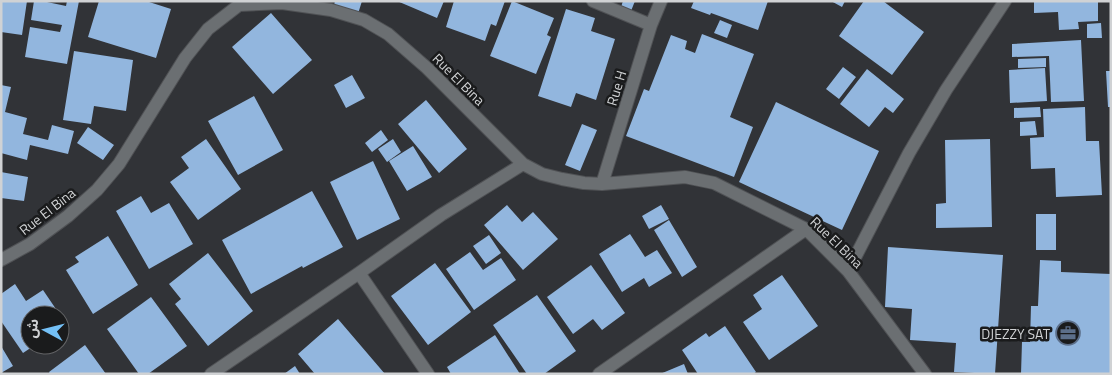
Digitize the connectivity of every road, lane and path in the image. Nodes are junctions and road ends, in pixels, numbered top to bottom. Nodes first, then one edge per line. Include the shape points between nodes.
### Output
1 (592, 1) edge
2 (660, 1) edge
3 (1005, 1) edge
4 (234, 3) edge
5 (651, 25) junction
6 (523, 164) junction
7 (602, 184) junction
8 (806, 229) junction
9 (1, 260) edge
10 (848, 271) junction
11 (359, 273) junction
12 (211, 374) edge
13 (428, 374) edge
14 (599, 374) edge
15 (925, 374) edge

1 - 5 street
2 - 5 street, Rue H
3 - 10 street via 909,153
4 - 6 street, Rue El Bina via 282,3 331,10 364,20 388,34 427,68
4 - 9 street, Rue El Bina via 185,58 119,164 97,190 30,244
5 - 7 street, Rue H
6 - 7 street, Rue El Bina via 542,174
6 - 11 street via 441,215
7 - 8 street, Rue El Bina via 685,177 714,183
8 - 10 street, Rue El Bina
8 - 14 street
10 - 15 street, Rue El Bina
11 - 12 street
11 - 13 street

